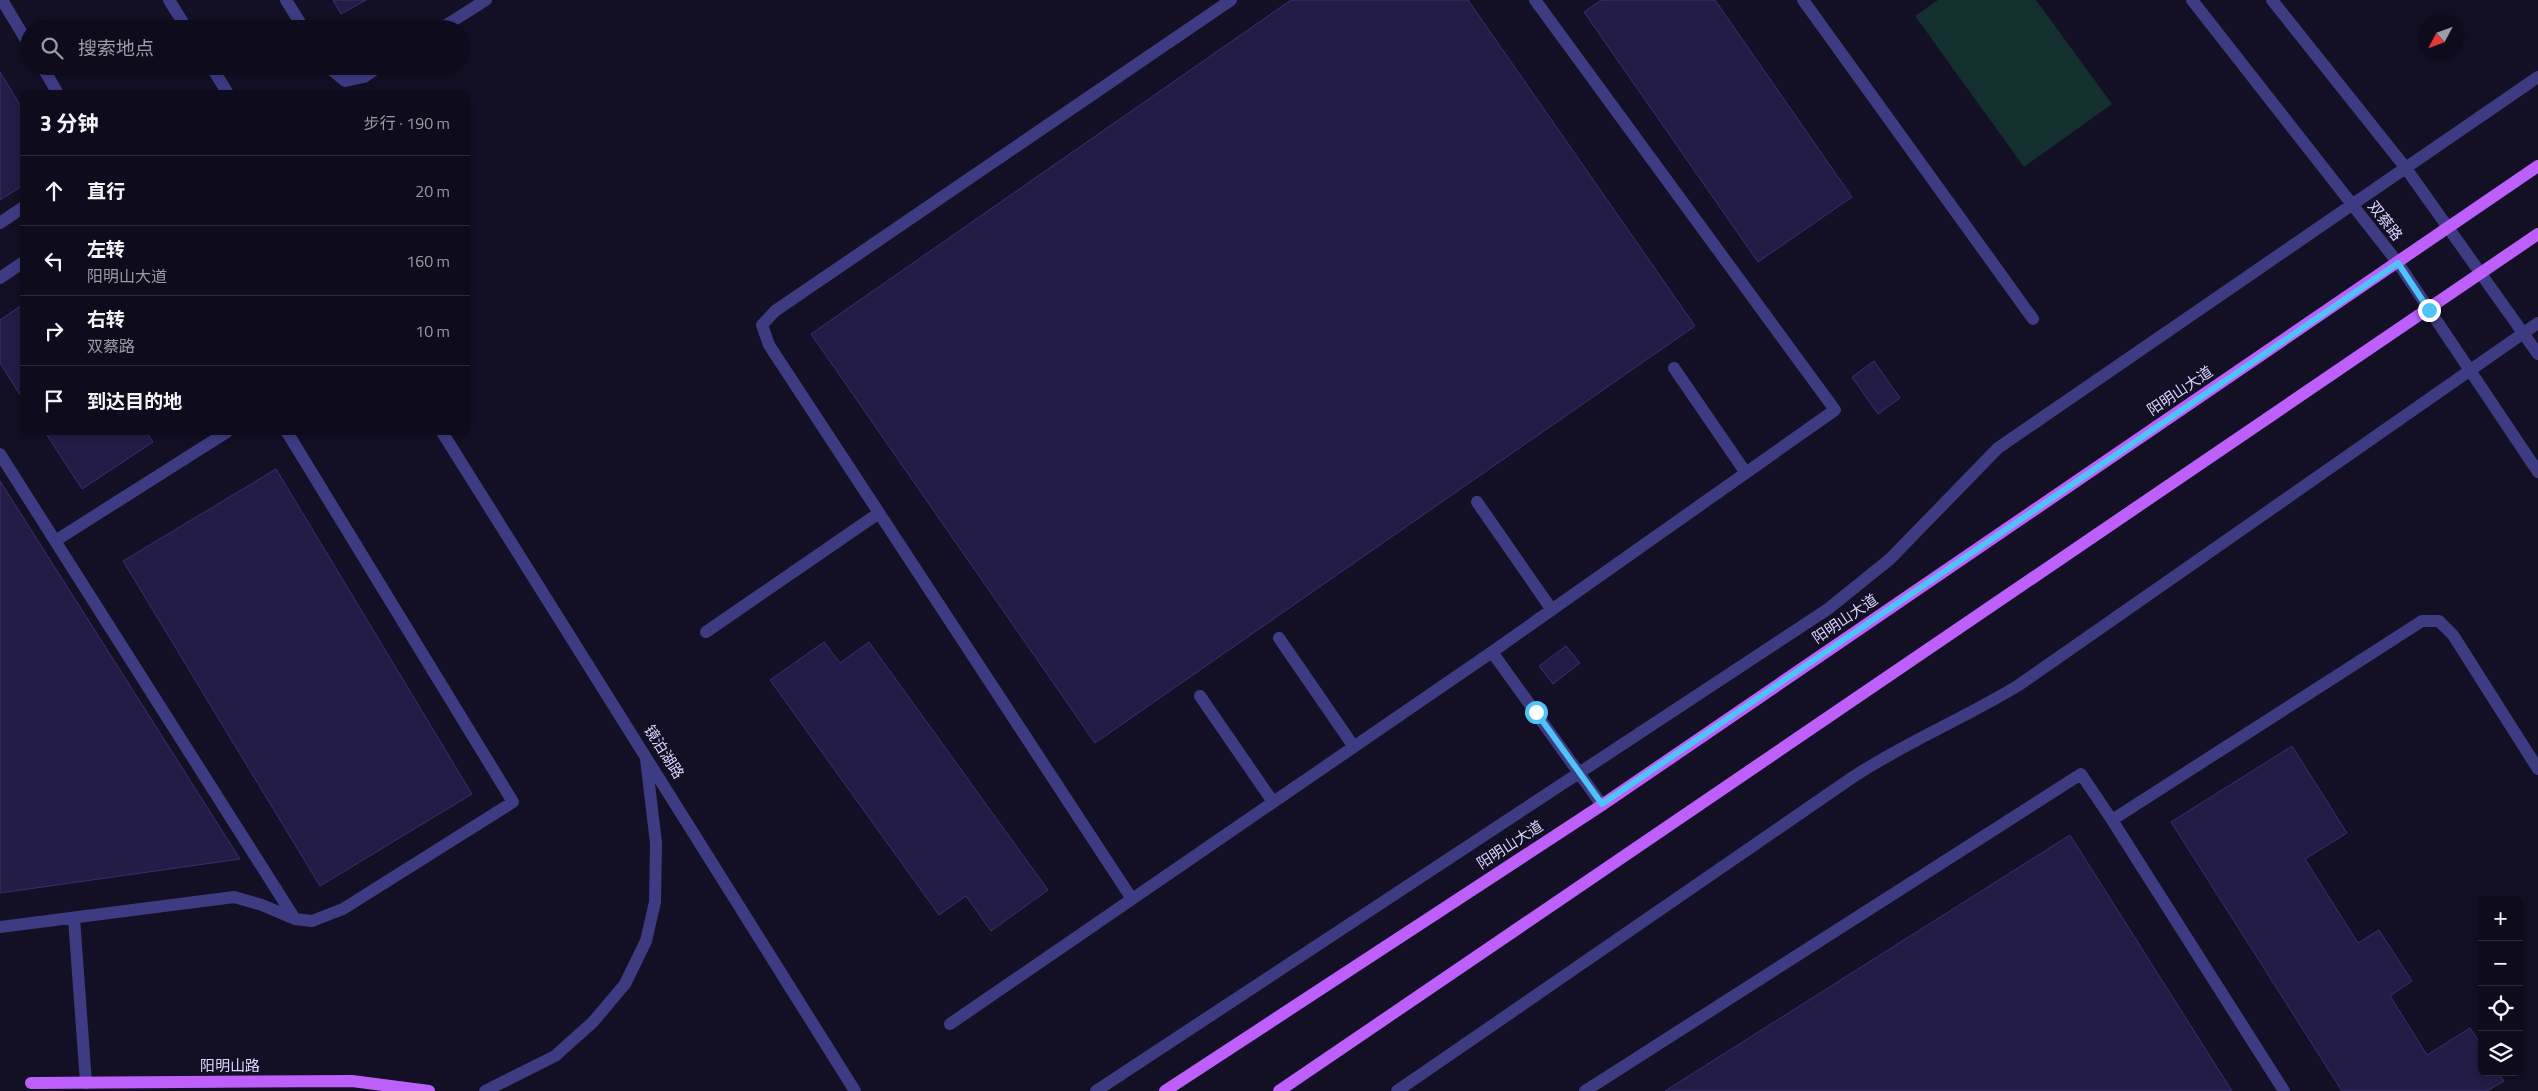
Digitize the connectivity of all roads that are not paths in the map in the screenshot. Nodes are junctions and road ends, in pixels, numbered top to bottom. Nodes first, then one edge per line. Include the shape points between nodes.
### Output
1 (2, 0) edge
2 (169, 0) edge
3 (286, 0) edge
4 (486, 0) edge
5 (1231, 0) edge
6 (1535, 0) edge
7 (1803, 0) edge
8 (2192, 0) edge
9 (2272, 0) edge
10 (181, 20) edge
11 (298, 20) edge
12 (454, 20) edge
13 (20, 30) edge
14 (48, 75) edge
15 (217, 75) edge
16 (337, 75) edge
17 (366, 75) edge
18 (2538, 77) edge
19 (57, 90) edge
20 (226, 90) edge
21 (2538, 166) edge
22 (2405, 167) junction
23 (2351, 204) junction
24 (20, 209) edge
25 (0, 223) edge
26 (2449, 227) junction
27 (2538, 234) edge
28 (2398, 263) junction
29 (20, 264) edge
30 (2481, 274) junction
31 (0, 278) edge
32 (2429, 310) junction
33 (2033, 319) dead end
34 (2538, 323) edge
35 (2524, 332) junction
36 (2538, 354) edge
37 (1674, 368) dead end
38 (2470, 370) junction
39 (222, 435) edge
40 (289, 435) edge
41 (444, 435) edge
42 (0, 454) edge
43 (2538, 472) edge
44 (1746, 473) junction
45 (1477, 502) dead end
46 (879, 514) junction
47 (55, 541) junction
48 (1552, 610) junction
49 (706, 632) dead end
50 (1279, 638) dead end
51 (1492, 652) junction
52 (1200, 696) dead end
53 (1354, 747) junction
54 (646, 754) junction
55 (2538, 770) edge
56 (1580, 772) junction
57 (1273, 802) junction
58 (1602, 804) junction
59 (2112, 820) junction
60 (1132, 899) junction
61 (74, 918) junction
62 (294, 919) junction
63 (0, 927) edge
64 (950, 1024) dead end
65 (31, 1083) dead end
66 (86, 1083) junction
67 (289, 1086) edge
68 (429, 1091) edge
69 (485, 1091) edge
70 (855, 1091) edge
71 (1096, 1091) edge
72 (1165, 1091) edge
73 (1279, 1091) edge
74 (1397, 1091) edge
75 (1585, 1091) edge
76 (2284, 1091) edge

1 - 13 street
2 - 10 street
3 - 11 street
4 - 12 street
5 - 46 street via 775,311 762,325 769,345
6 - 44 street via 1835,410
7 - 33 street
8 - 23 street, 双蔡路
9 - 22 street
14 - 19 street
15 - 20 street
16 - 17 street via 344,81
18 - 22 street
21 - 26 main road, 阳明山大道
22 - 23 street
22 - 26 street
23 - 28 street, 双蔡路
23 - 56 street via 1998,448 1890,559 1828,609
24 - 25 street
26 - 28 main road, 阳明山大道
26 - 30 street
27 - 30 main road
28 - 32 street, 双蔡路
28 - 58 main road, 阳明山大道
29 - 31 street
30 - 32 main road
30 - 35 street
32 - 38 street, 双蔡路
32 - 73 main road
34 - 35 street
35 - 36 street
35 - 38 street
37 - 44 street
38 - 43 street, 双蔡路
38 - 74 street via 2019,685 1853,777
39 - 47 street
40 - 62 street via 513,802 343,909 312,921
41 - 54 street, 镜泊湖路
42 - 47 street
44 - 48 street
45 - 48 street
46 - 49 street
46 - 60 street
47 - 62 street
48 - 51 street
50 - 53 street
51 - 53 street
51 - 56 street
52 - 57 street
53 - 57 street
54 - 69 street via 656,843 655,902 646,941 634,967 625,984 593,1022 555,1056
54 - 70 street, 镜泊湖路
55 - 59 street via 2453,634 2440,621 2422,622
56 - 58 street
56 - 71 street
57 - 60 street
58 - 72 main road, 阳明山大道
59 - 75 street via 2081,774
59 - 76 street
60 - 64 street
61 - 62 street via 234,897 262,904
61 - 63 street
61 - 66 street
65 - 66 main road, 阳明山路
66 - 67 main road, 阳明山路
67 - 68 main road, 阳明山路 via 352,1082

